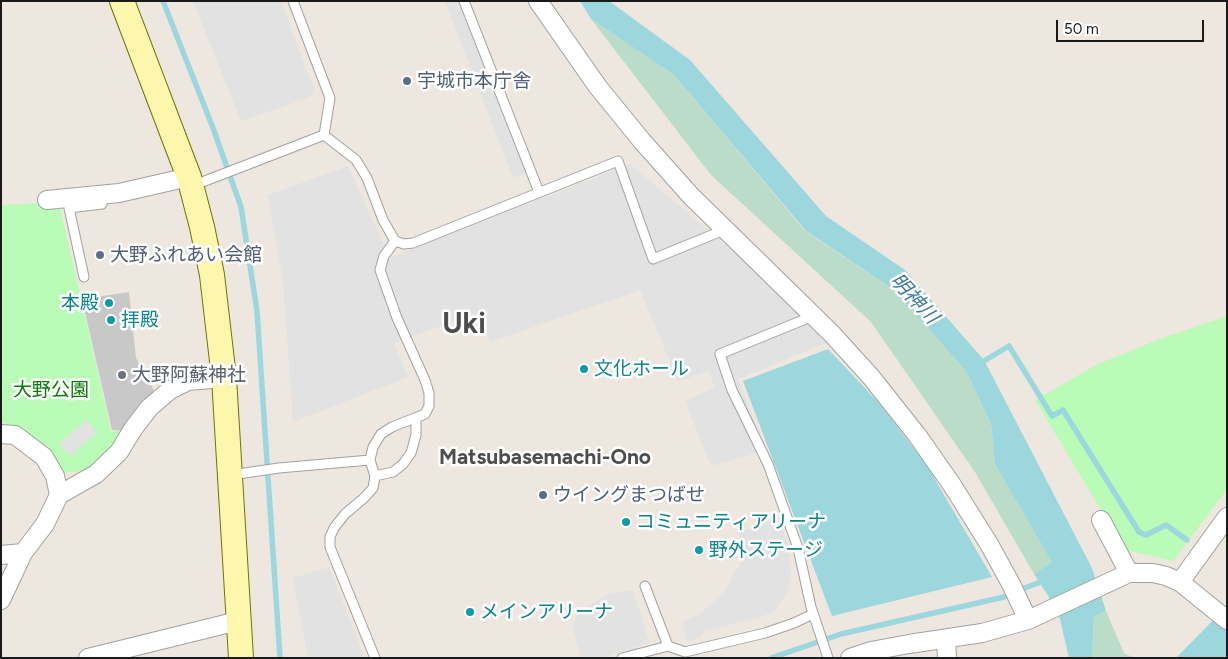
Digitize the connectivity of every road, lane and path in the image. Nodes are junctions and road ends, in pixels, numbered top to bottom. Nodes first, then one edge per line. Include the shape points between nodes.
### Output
1 (122, 1) edge
2 (293, 1) edge
3 (464, 1) edge
4 (538, 1) edge
5 (324, 135) junction
6 (197, 181) junction
7 (539, 192) junction
8 (101, 195) junction
9 (47, 200) dead end
10 (724, 230) junction
11 (396, 241) junction
12 (84, 277) dead end
13 (813, 316) junction
14 (224, 378) junction
15 (416, 419) junction
16 (1, 434) edge
17 (370, 460) junction
18 (229, 475) junction
19 (375, 476) junction
20 (59, 495) junction
21 (1227, 518) edge
22 (1101, 520) dead end
23 (23, 553) junction
24 (1, 555) edge
25 (1123, 576) junction
26 (1180, 582) junction
27 (645, 586) dead end
28 (1, 600) edge
29 (813, 614) junction
30 (1032, 618) junction
31 (1227, 620) edge
32 (238, 621) junction
33 (946, 639) junction
34 (668, 646) junction
35 (827, 655) edge
36 (88, 658) edge
37 (241, 658) edge
38 (375, 658) edge
39 (622, 658) edge
40 (850, 658) edge
41 (947, 658) edge

1 - 6 street
2 - 5 lane via 330,98
3 - 7 lane
4 - 10 street via 598,87 642,141
5 - 6 lane via 243,167
5 - 11 lane via 356,160 367,178 389,233
6 - 8 street
6 - 14 street
7 - 10 lane via 618,161 653,258
7 - 11 lane via 413,243
8 - 9 street
8 - 12 lane via 102,204 69,208
10 - 13 street
11 - 15 lane via 384,256 380,270 430,394 425,414
13 - 29 lane via 720,354 735,398 768,464 798,548
13 - 30 street via 871,377 917,435 952,485
14 - 18 street
14 - 20 street via 188,381 170,390 149,408 119,452 96,474
15 - 17 lane via 381,434
15 - 19 lane via 411,453 393,472
16 - 20 street via 15,435 44,457 55,476
17 - 18 lane
17 - 19 lane
18 - 32 street
19 - 38 lane via 373,488 345,514 330,537 330,547
20 - 23 street via 44,524
21 - 26 street
22 - 25 street
23 - 24 street
23 - 28 street
25 - 26 street via 1153,573
25 - 30 street
26 - 31 street
27 - 34 lane
29 - 34 lane via 765,633 713,646 685,652
29 - 35 lane
30 - 33 street via 982,633
32 - 36 street
32 - 37 street
33 - 40 street via 871,651
33 - 41 street
34 - 39 lane

